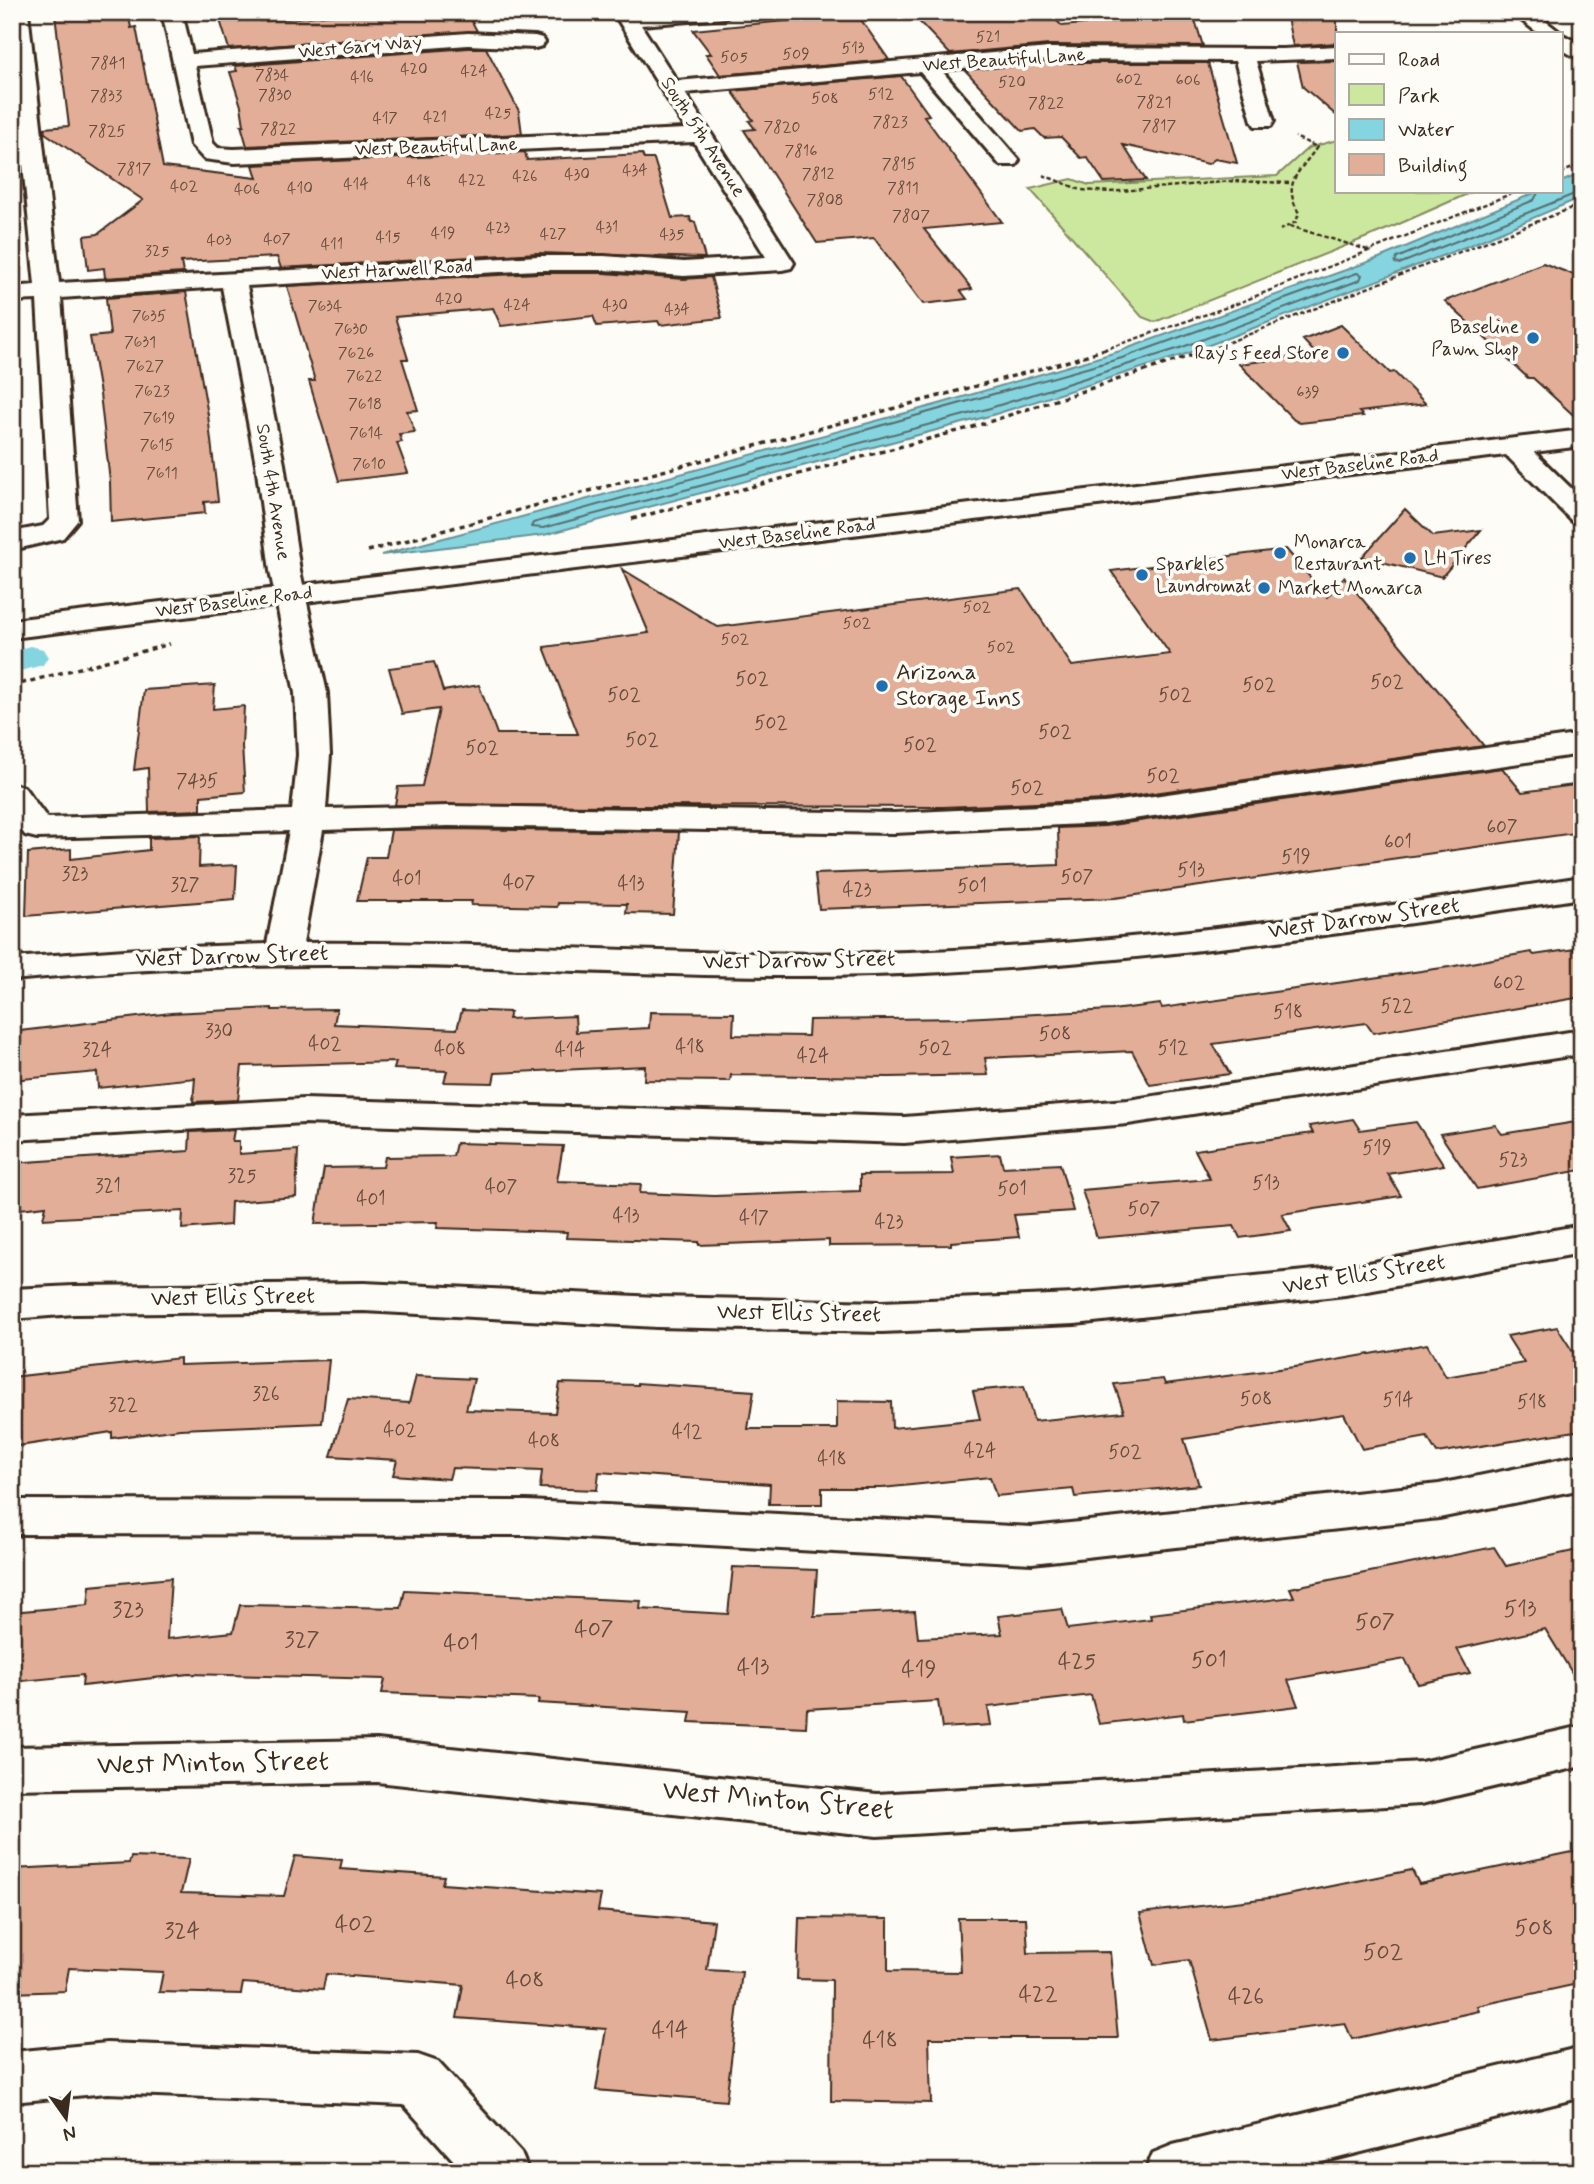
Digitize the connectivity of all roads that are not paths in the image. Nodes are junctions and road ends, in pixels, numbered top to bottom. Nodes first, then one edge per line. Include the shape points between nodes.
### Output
1 (18, 12) edge
2 (172, 12) edge
3 (725, 12) edge
4 (1521, 12) edge
5 (626, 16) edge
6 (1545, 32) edge
7 (535, 42) dead end
8 (1562, 43) edge
9 (1335, 52) edge
10 (1244, 55) junction
11 (1582, 55) edge
12 (185, 61) junction
13 (925, 65) junction
14 (671, 88) junction
15 (1263, 121) dead end
16 (702, 135) junction
17 (1008, 160) dead end
18 (782, 263) joint
19 (233, 279) junction
20 (48, 291) junction
21 (12, 294) edge
22 (1582, 438) edge
23 (1513, 447) junction
24 (1582, 515) edge
25 (12, 541) edge
26 (290, 596) junction
27 (12, 629) edge
28 (1582, 744) edge
29 (12, 794) edge
30 (308, 820) junction
31 (1582, 887) edge
32 (283, 954) junction
33 (12, 969) edge
34 (1582, 1042) edge
35 (12, 1128) edge
36 (1582, 1239) edge
37 (12, 1304) edge
38 (1582, 1472) edge
39 (12, 1517) edge
40 (1582, 1746) edge
41 (12, 1768) edge
42 (1582, 2072) edge
43 (12, 2077) edge
44 (501, 2172) edge
45 (1173, 2172) edge

1 - 20 street
2 - 12 street
3 - 5 street
4 - 6 street
5 - 14 street, South 5th Avenue
7 - 12 street, West Gary Way via 468,38
8 - 11 street
9 - 10 street, West Beautiful Lane
10 - 13 street, West Beautiful Lane via 1075,53
10 - 15 street
12 - 16 street, West Beautiful Lane via 202,145 212,154
13 - 14 street, West Beautiful Lane
13 - 17 street
14 - 16 street, South 5th Avenue
16 - 18 street, South 5th Avenue
18 - 19 street, West Harwell Road via 684,269 538,262
19 - 20 street, West Harwell Road
19 - 26 street, South 4th Avenue via 270,464
20 - 21 street, West Harwell Road
20 - 25 street via 64,520 53,532
22 - 23 street, West Baseline Road
23 - 24 street
23 - 26 street, West Baseline Road
26 - 27 street, West Baseline Road
26 - 30 street, South 4th Avenue via 311,693 314,755
28 - 30 street via 1105,813 894,823 448,816
29 - 30 street via 37,828
30 - 32 street, South 4th Avenue
31 - 32 street, West Darrow Street via 1178,944 941,959 773,965
32 - 33 street, West Darrow Street via 126,959
34 - 35 street via 1128,1112 904,1130 304,1111
36 - 37 street, West Ellis Street via 1345,1281 1075,1309 869,1316 657,1312 364,1297
38 - 39 street via 1439,1501 1032,1545 527,1518
40 - 41 street, West Minton Street via 1421,1783 877,1815 377,1760
42 - 45 street
43 - 44 street via 107,2068 418,2080

